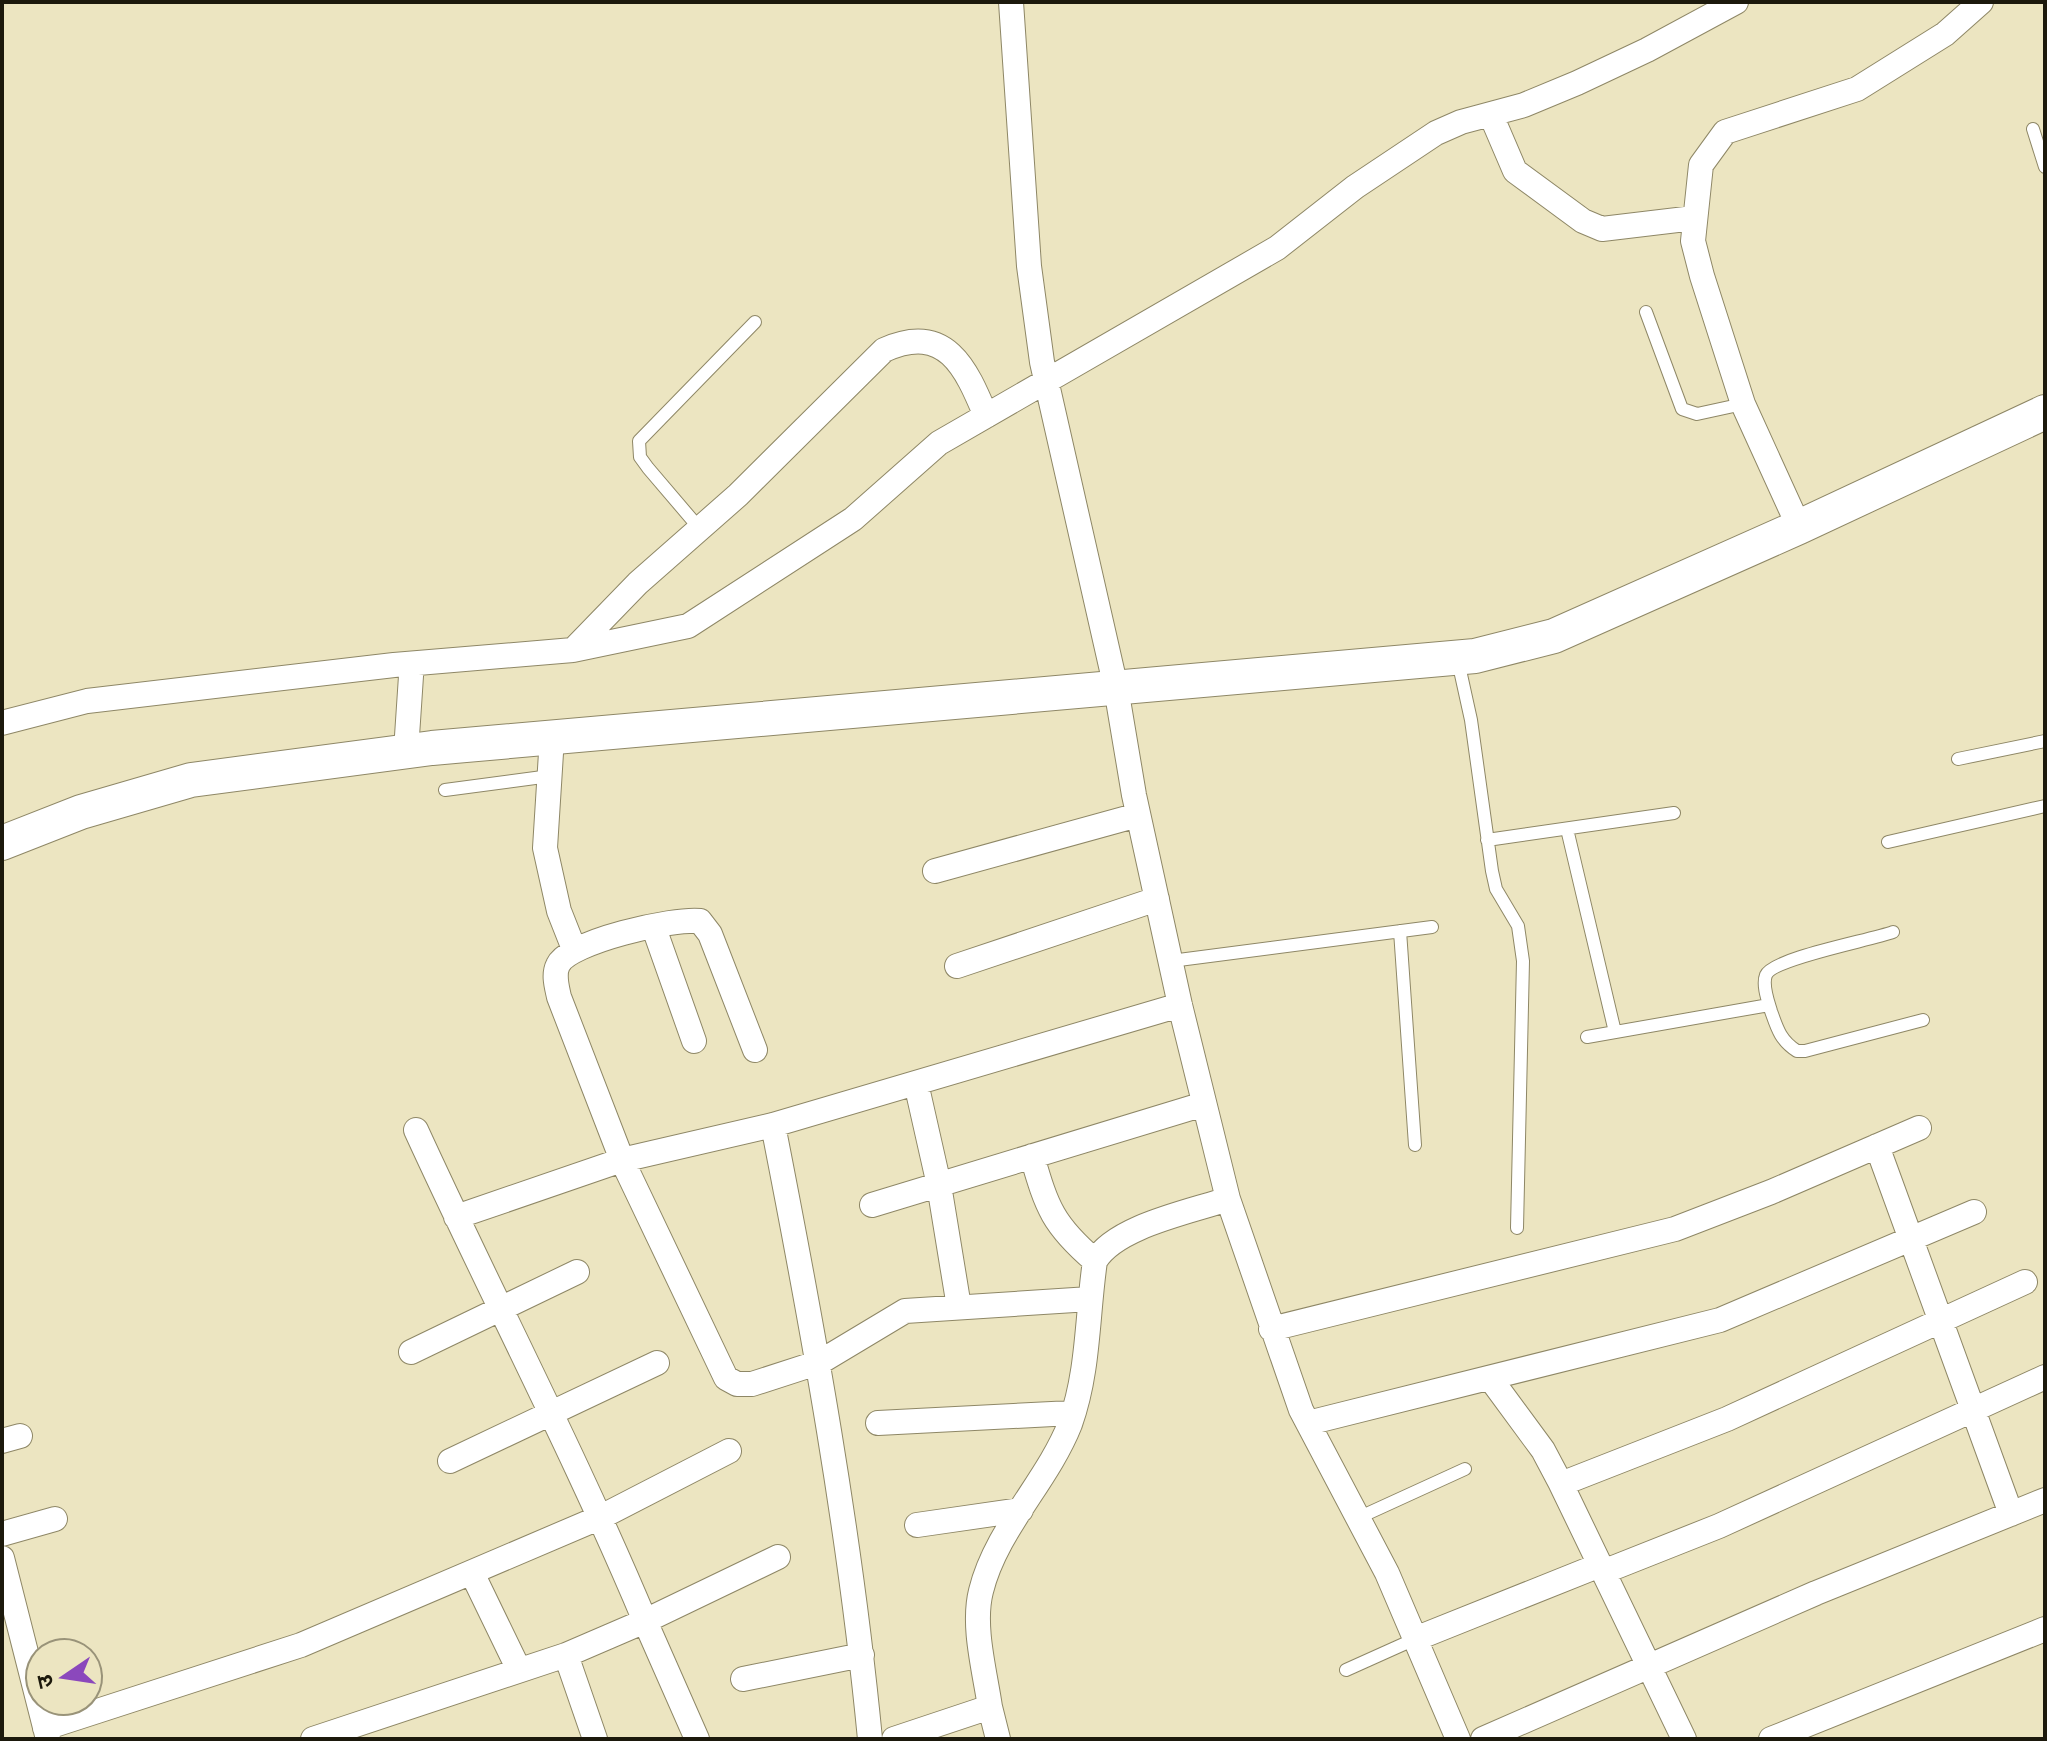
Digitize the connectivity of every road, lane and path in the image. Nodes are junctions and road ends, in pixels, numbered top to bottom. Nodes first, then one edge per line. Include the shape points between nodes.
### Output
1 (1011, 2) edge
2 (1736, 2) edge
3 (1981, 2) edge
4 (1491, 115) junction
5 (2033, 129) dead end
6 (2045, 167) edge
7 (1694, 218) junction
8 (1646, 312) dead end
9 (755, 322) dead end
10 (1048, 382) junction
11 (1743, 404) junction
12 (2045, 412) edge
13 (986, 416) junction
14 (1799, 527) junction
15 (700, 529) junction
16 (573, 650) junction
17 (1457, 657) junction
18 (411, 676) dead end
19 (1116, 688) junction
20 (2, 723) edge
21 (552, 737) junction
22 (2045, 741) edge
23 (406, 751) junction
24 (1958, 759) dead end
25 (550, 776) junction
26 (445, 790) dead end
27 (2045, 806) edge
28 (1674, 813) dead end
29 (1138, 815) junction
30 (1567, 829) junction
31 (1487, 840) junction
32 (1888, 842) dead end
33 (2, 843) edge
34 (935, 871) dead end
35 (1157, 899) junction
36 (1432, 927) dead end
37 (654, 928) junction
38 (1400, 931) junction
39 (1893, 932) dead end
40 (574, 949) junction
41 (1171, 961) junction
42 (957, 966) dead end
43 (1180, 1005) junction
44 (1769, 1005) junction
45 (1923, 1020) dead end
46 (1615, 1032) junction
47 (1587, 1037) dead end
48 (694, 1041) dead end
49 (755, 1050) dead end
50 (916, 1083) junction
51 (1204, 1104) junction
52 (773, 1125) junction
53 (1919, 1128) dead end
54 (416, 1130) dead end
55 (1415, 1145) dead end
56 (1877, 1146) junction
57 (1032, 1156) junction
58 (622, 1160) junction
59 (939, 1185) junction
60 (1228, 1199) junction
61 (872, 1205) dead end
62 (1974, 1212) dead end
63 (456, 1217) junction
64 (1517, 1228) dead end
65 (1912, 1239) junction
66 (1095, 1261) junction
67 (577, 1272) dead end
68 (2025, 1282) dead end
69 (1090, 1299) junction
70 (959, 1307) junction
71 (500, 1311) junction
72 (1941, 1320) junction
73 (1271, 1329) junction
74 (411, 1352) dead end
75 (820, 1362) junction
76 (657, 1363) dead end
77 (2045, 1377) edge
78 (1490, 1378) junction
79 (1975, 1409) junction
80 (1072, 1413) junction
81 (550, 1414) junction
82 (878, 1423) dead end
83 (1308, 1423) junction
84 (729, 1451) dead end
85 (450, 1461) dead end
86 (1465, 1469) dead end
87 (1561, 1484) junction
88 (2045, 1500) edge
89 (1021, 1510) junction
90 (2011, 1514) junction
91 (601, 1517) junction
92 (1360, 1517) junction
93 (55, 1519) dead end
94 (917, 1525) dead end
95 (2, 1534) edge
96 (778, 1557) dead end
97 (2, 1558) edge
98 (1601, 1568) junction
99 (472, 1573) junction
100 (645, 1621) junction
101 (2045, 1629) edge
102 (1415, 1639) junction
103 (566, 1655) junction
104 (862, 1655) junction
105 (1650, 1668) junction
106 (519, 1670) junction
107 (1346, 1670) dead end
108 (743, 1679) dead end
109 (990, 1707) junction
110 (46, 1733) edge
111 (591, 1738) edge
112 (313, 1739) edge
113 (697, 1739) edge
114 (870, 1739) edge
115 (894, 1739) edge
116 (998, 1739) edge
117 (1458, 1739) edge
118 (1483, 1739) edge
119 (1684, 1739) edge
120 (1771, 1739) edge

1 - 10 street via 1029,266
2 - 4 street via 1591,76
3 - 7 street via 1945,34 1857,89 1725,132 1701,165
4 - 7 street via 1515,171 1583,221 1602,229
4 - 10 street via 1436,133 1277,248
5 - 6 lane
7 - 11 street via 1693,241 1702,276
8 - 11 lane via 1682,409 1697,414
9 - 15 lane via 639,441 640,457
10 - 13 street
10 - 19 street
11 - 14 street
12 - 14 main road
13 - 15 street via 957,356 919,341 902,342 864,367
13 - 16 street via 939,443 853,519 688,626
14 - 17 main road via 1554,636
15 - 16 street
16 - 20 street via 165,690 87,701
17 - 19 main road
17 - 31 lane
18 - 23 street
19 - 21 main road
19 - 29 street
21 - 23 main road
21 - 25 street
22 - 24 lane
23 - 33 main road via 191,780 81,812
25 - 26 lane
25 - 40 street via 545,848
27 - 32 lane
28 - 30 lane
29 - 34 street
29 - 35 street
30 - 31 lane
30 - 46 lane
31 - 64 lane via 1496,889 1518,926 1523,961
35 - 41 street
35 - 42 street
36 - 38 lane
37 - 40 street
37 - 48 street
37 - 49 street via 692,920 706,925
38 - 41 lane
38 - 55 lane
39 - 44 lane via 1779,965 1765,977
40 - 58 street via 558,964 559,997
41 - 43 street
43 - 50 street
43 - 51 street
44 - 45 lane via 1779,1035 1797,1051
44 - 46 lane
46 - 47 lane
50 - 52 street
50 - 59 street
51 - 57 street
51 - 60 street
52 - 58 street
52 - 75 street
53 - 56 street
54 - 63 street
56 - 65 street
56 - 73 street via 1675,1229
57 - 59 street
57 - 66 street via 1047,1208 1067,1237
58 - 63 street
58 - 75 street via 726,1378 752,1384
59 - 61 street
59 - 70 street
60 - 66 street via 1125,1234 1104,1246
60 - 73 street
62 - 65 street
63 - 71 street
65 - 72 street
65 - 78 street via 1720,1320
66 - 69 street
67 - 71 street
68 - 72 street
69 - 70 street
69 - 80 street via 1084,1372
70 - 75 street via 905,1311
71 - 74 street
71 - 81 street
72 - 79 street
72 - 87 street via 1727,1419
73 - 83 street
75 - 104 street
76 - 81 street
77 - 79 street
78 - 83 street
78 - 87 street
79 - 90 street
79 - 98 street via 1719,1526
80 - 82 street
80 - 89 street
81 - 85 street
81 - 91 street
83 - 92 street
84 - 91 street
86 - 92 lane
87 - 98 street
88 - 90 street
89 - 94 street
89 - 109 street via 980,1593
90 - 105 street
91 - 99 street
91 - 100 street
92 - 102 street
93 - 95 street
96 - 100 street
97 - 110 street
98 - 102 street
98 - 105 street
99 - 106 street
99 - 110 street via 301,1645
100 - 103 street
100 - 113 street
101 - 120 street
102 - 107 lane
102 - 117 street
103 - 106 street
103 - 111 street
104 - 108 street
104 - 114 street
105 - 118 street
105 - 119 street
106 - 112 street
109 - 115 street
109 - 116 street

